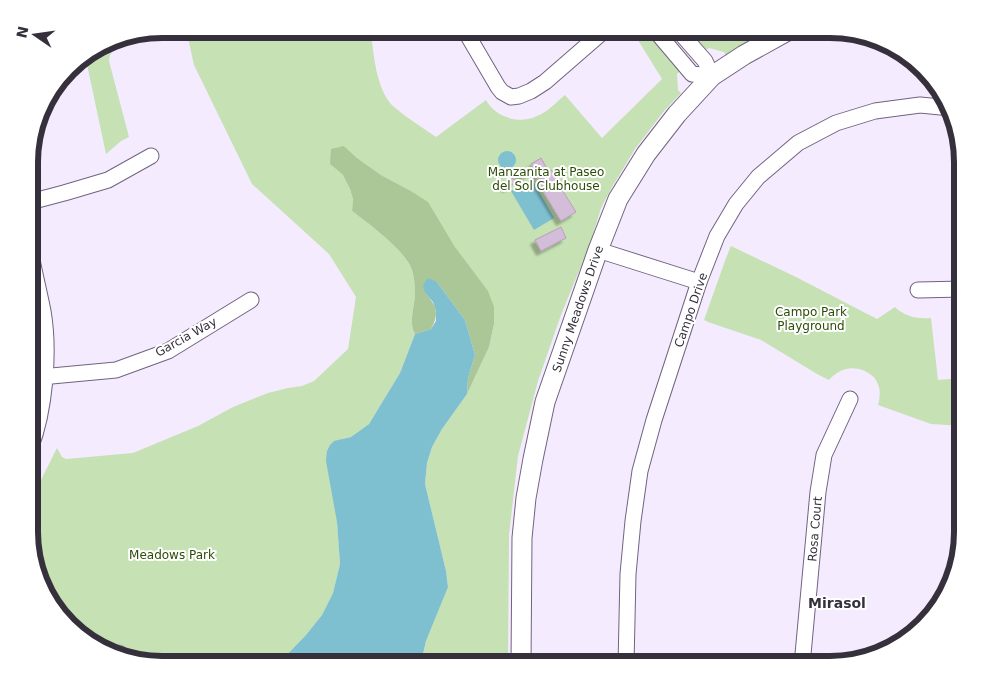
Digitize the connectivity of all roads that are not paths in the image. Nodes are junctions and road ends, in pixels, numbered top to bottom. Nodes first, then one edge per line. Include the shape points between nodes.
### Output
1 (469, 38) edge
2 (596, 38) edge
3 (662, 38) edge
4 (685, 38) edge
5 (775, 38) edge
6 (712, 76) junction
7 (942, 107) edge
8 (151, 156) dead end
9 (38, 200) edge
10 (598, 250) junction
11 (699, 282) junction
12 (38, 288) edge
13 (954, 289) edge
14 (918, 290) dead end
15 (251, 300) dead end
16 (38, 374) edge
17 (38, 377) edge
18 (850, 399) dead end
19 (521, 656) edge
20 (626, 656) edge
21 (803, 656) edge

1 - 2 street via 498,87 511,97 531,91 545,82
3 - 6 street via 692,74
4 - 6 street via 705,61
5 - 6 street, Sunny Meadows Drive
6 - 10 street, Sunny Meadows Drive via 646,154 618,199
7 - 11 street, Campo Drive via 920,105 874,111 836,123 798,143 758,177 736,204 717,236
8 - 9 street via 108,180
10 - 11 street
10 - 19 street, Sunny Meadows Drive via 545,402 533,458 522,538
11 - 20 street, Campo Drive via 640,470 628,574
12 - 16 street via 46,353
13 - 14 street
15 - 17 street, Garcia Way via 168,351 116,370
18 - 21 street, Rosa Court via 824,455

